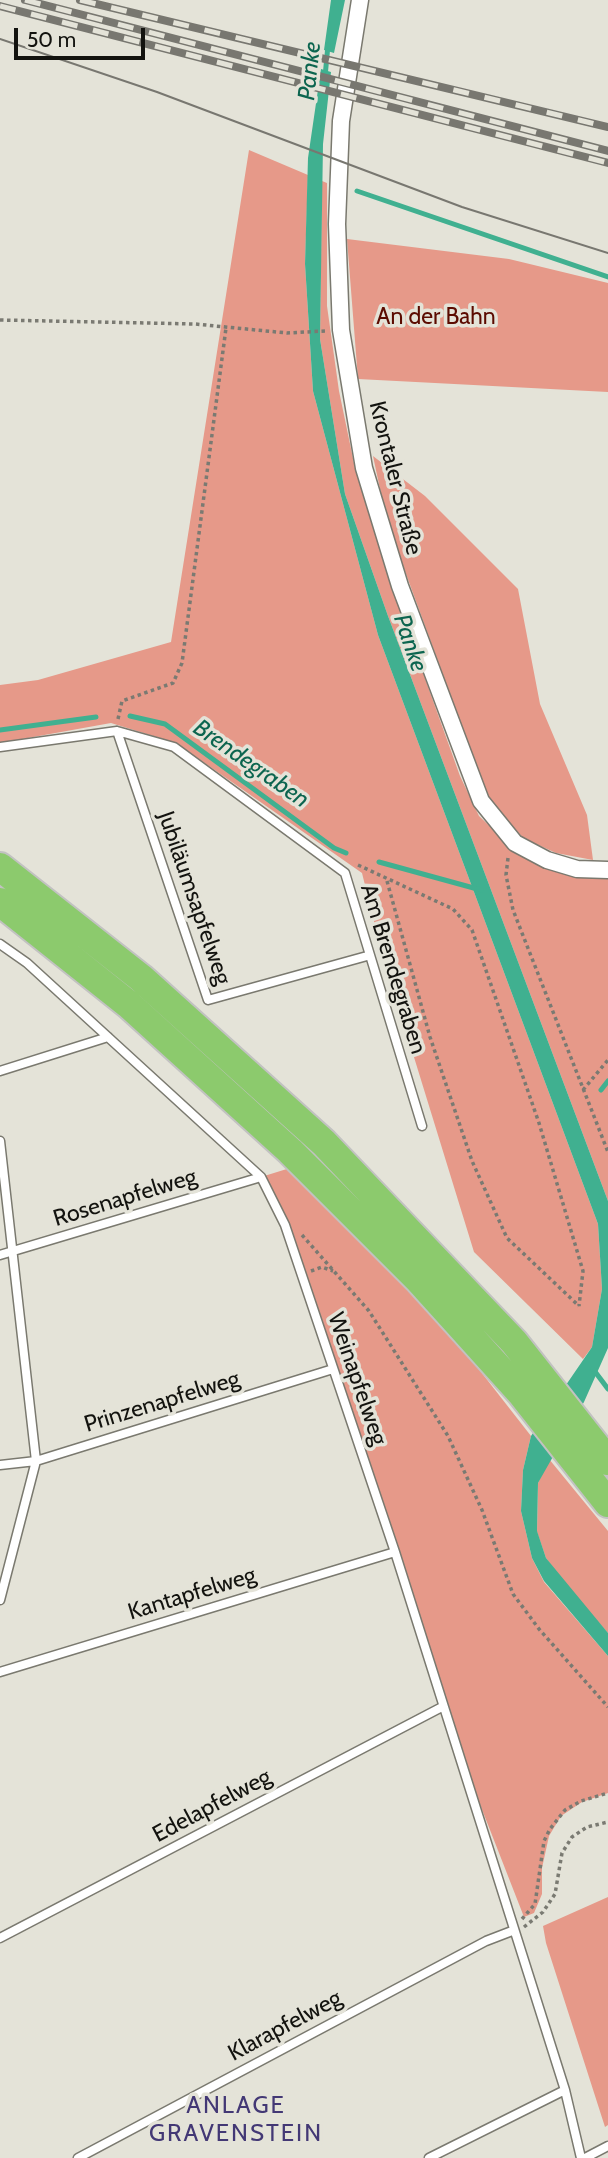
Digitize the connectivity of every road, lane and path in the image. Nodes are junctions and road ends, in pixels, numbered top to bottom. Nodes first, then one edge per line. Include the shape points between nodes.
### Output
1 (360, 0) edge
2 (0, 320) edge
3 (226, 328) junction
4 (326, 331) dead end
5 (117, 731) junction
6 (0, 747) edge
7 (514, 843) junction
8 (358, 865) dead end
9 (0, 867) edge
10 (608, 870) edge
11 (387, 881) junction
12 (0, 902) edge
13 (0, 944) edge
14 (367, 956) junction
15 (108, 1037) junction
16 (608, 1060) edge
17 (0, 1071) edge
18 (583, 1090) junction
19 (422, 1126) dead end
20 (0, 1141) edge
21 (608, 1152) edge
22 (261, 1177) junction
23 (299, 1231) dead end
24 (12, 1253) junction
25 (0, 1255) edge
26 (334, 1369) junction
27 (549, 1407) junction
28 (36, 1461) junction
29 (608, 1461) edge
30 (0, 1465) edge
31 (608, 1503) edge
32 (395, 1552) junction
33 (0, 1600) edge
34 (0, 1672) edge
35 (442, 1707) junction
36 (608, 1707) edge
37 (608, 1793) edge
38 (608, 1822) edge
39 (512, 1931) junction
40 (0, 1938) edge
41 (565, 2090) junction
42 (608, 2146) edge
43 (78, 2158) edge
44 (429, 2158) edge
45 (583, 2158) edge

1 - 7 street, Krontaler Straße via 341,121 338,185 338,308 349,390 365,468 400,586 481,801
2 - 3 path
3 - 4 path
3 - 5 path via 182,663 173,683 122,701
5 - 6 lane, Am Brendegraben
5 - 14 lane, Am Brendegraben via 174,747 345,873
5 - 14 lane, Jubiläumsapfelweg via 208,1000
7 - 10 street, Krontaler Straße via 567,866
7 - 18 path via 506,875 513,910
8 - 11 path
9 - 27 highway via 141,978 324,1143 514,1342
11 - 11 path via 453,909 472,930 539,1124 583,1271 579,1306 507,1238 472,1161 430,1037
12 - 27 highway via 128,1004 290,1151
13 - 15 lane, Weinapfelweg
14 - 19 lane, Am Brendegraben
15 - 17 lane
15 - 22 lane, Weinapfelweg
16 - 18 path
18 - 21 path
20 - 24 lane
22 - 24 lane, Rosenapfelweg
22 - 26 lane, Weinapfelweg via 285,1225
23 - 36 path via 369,1311 448,1436 513,1594
24 - 25 lane, Rosenapfelweg
24 - 28 lane
26 - 28 lane, Prinzenapfelweg
26 - 32 lane, Weinapfelweg
27 - 29 highway via 574,1418
27 - 31 highway via 559,1442
28 - 30 lane, Prinzenapfelweg
28 - 33 lane
32 - 34 lane, Kantapfelweg
32 - 35 lane, Weinapfelweg
35 - 39 lane, Weinapfelweg
35 - 40 lane, Edelapfelweg
37 - 39 path via 573,1805 550,1829 544,1841 535,1904
38 - 39 path via 572,1837 562,1853 555,1894 530,1925
39 - 41 lane, Weinapfelweg
39 - 43 lane, Klarapfelweg via 473,1947
41 - 44 lane
41 - 45 lane, Weinapfelweg
42 - 45 lane

